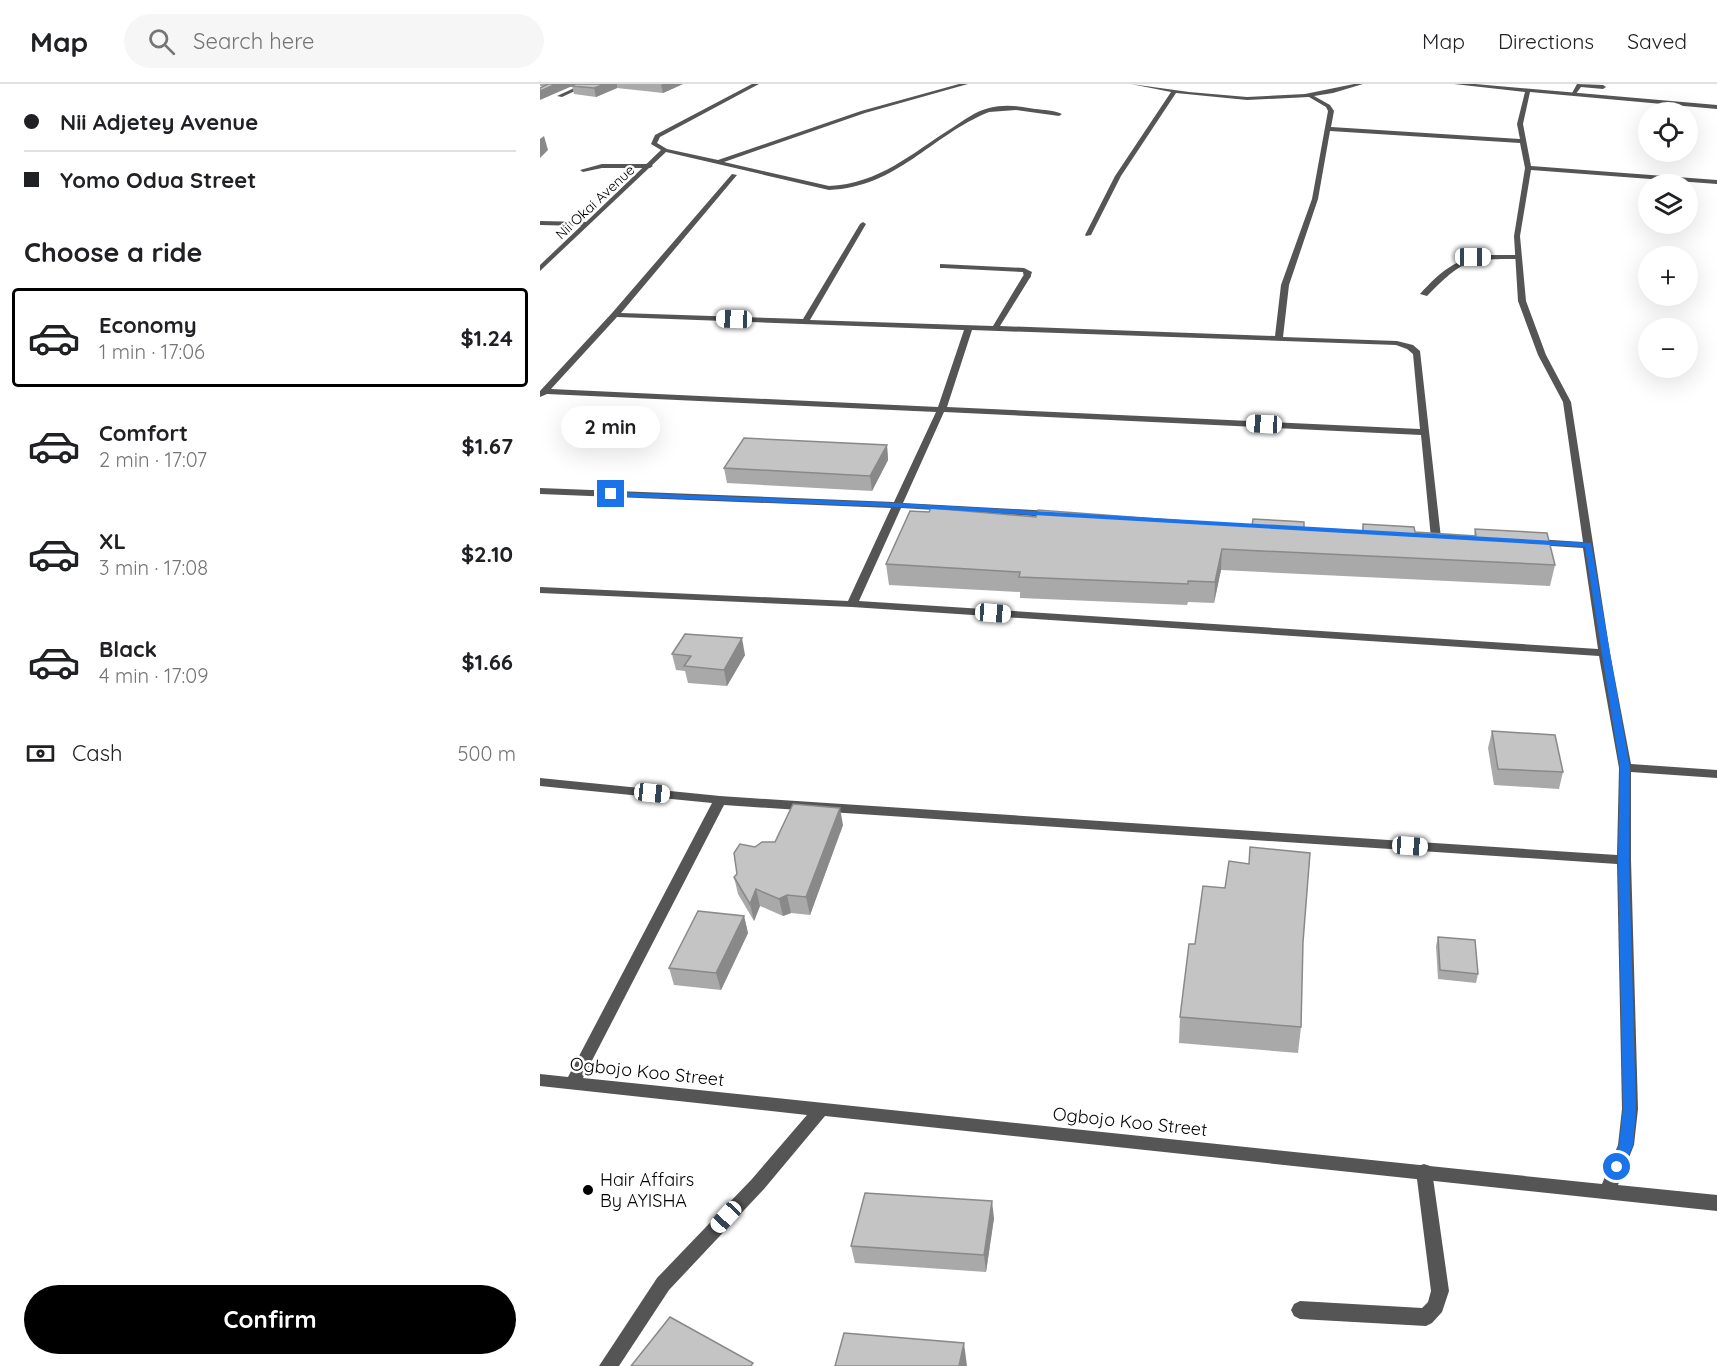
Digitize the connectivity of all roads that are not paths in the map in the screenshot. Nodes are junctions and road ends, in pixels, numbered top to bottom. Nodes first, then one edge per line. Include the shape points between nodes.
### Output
1 (587, 84) edge
2 (756, 84) edge
3 (965, 84) edge
4 (1134, 84) edge
5 (1164, 84) edge
6 (1334, 84) edge
7 (1360, 84) edge
8 (1457, 84) edge
9 (1350, 87) junction
10 (1603, 87) dead end
11 (1151, 88) junction
12 (1528, 90) junction
13 (1174, 92) junction
14 (1574, 94) junction
15 (560, 96) dead end
16 (1312, 97) junction
17 (1717, 107) edge
18 (1059, 114) dead end
19 (1327, 129) junction
20 (1523, 141) junction
21 (665, 150) junction
22 (720, 161) junction
23 (650, 166) junction
24 (1527, 168) junction
25 (583, 170) dead end
26 (734, 175) dead end
27 (1717, 182) edge
28 (540, 224) edge
29 (588, 224) junction
30 (864, 224) dead end
31 (1088, 236) dead end
32 (1518, 257) junction
33 (944, 267) dead end
34 (540, 270) edge
35 (1424, 294) dead end
36 (615, 315) junction
37 (805, 322) junction
38 (969, 328) junction
39 (995, 329) junction
40 (1279, 339) junction
41 (543, 394) edge
42 (942, 408) junction
43 (1424, 432) junction
44 (540, 491) edge
45 (896, 505) junction
46 (1060, 515) edge
47 (1424, 537) edge
48 (1436, 538) junction
49 (1447, 538) edge
50 (1530, 542) edge
51 (1588, 545) junction
52 (540, 590) edge
53 (852, 604) junction
54 (1604, 653) junction
55 (1625, 768) junction
56 (1717, 774) edge
57 (540, 782) edge
58 (720, 800) junction
59 (1624, 860) junction
60 (540, 1080) edge
61 (573, 1083) junction
62 (821, 1110) junction
63 (1424, 1171) junction
64 (1608, 1189) junction
65 (1717, 1203) edge
66 (1300, 1310) dead end
67 (608, 1366) edge

1 - 15 street
2 - 21 street via 657,136 654,144
3 - 22 street via 863,112
4 - 11 street
5 - 11 street
6 - 9 street
7 - 9 street
8 - 12 street
9 - 16 street
10 - 14 street via 1579,85
11 - 13 street
12 - 14 street
12 - 20 street via 1520,124
13 - 16 street
13 - 31 street via 1118,176
14 - 17 street
16 - 19 street via 1331,111
18 - 22 street via 987,110 873,181 844,189
19 - 20 street
19 - 40 street via 1315,199 1285,285
20 - 24 street
21 - 22 street
21 - 23 street, Nii Okai Avenue
23 - 25 street
23 - 29 street, Nii Okai Avenue
24 - 27 street
24 - 32 street via 1517,237
26 - 36 street
28 - 29 street
29 - 34 street, Nii Okai Avenue
30 - 37 street
32 - 35 street via 1466,258
32 - 51 street via 1522,301 1542,355 1568,402
33 - 39 street via 1028,272
36 - 37 street
36 - 41 street
37 - 38 street
38 - 39 street
38 - 42 street
39 - 40 street
40 - 43 street via 1397,343 1410,347 1417,353
41 - 42 street
42 - 43 street
42 - 45 street
43 - 48 street
44 - 45 street
45 - 46 street
45 - 53 street
47 - 48 street
48 - 49 street
50 - 51 street
51 - 54 street
52 - 53 street
53 - 54 street
54 - 55 street
55 - 56 street
55 - 59 street
57 - 58 street
58 - 59 street
58 - 61 street
59 - 64 street via 1630,1109 1626,1145
60 - 61 street, Ogbojo Koo Street
61 - 62 street, Ogbojo Koo Street
62 - 63 street, Ogbojo Koo Street
62 - 67 street via 758,1184 663,1284
63 - 64 street, Ogbojo Koo Street
63 - 66 street via 1440,1290 1436,1306 1426,1317
64 - 65 street, Ogbojo Koo Street

